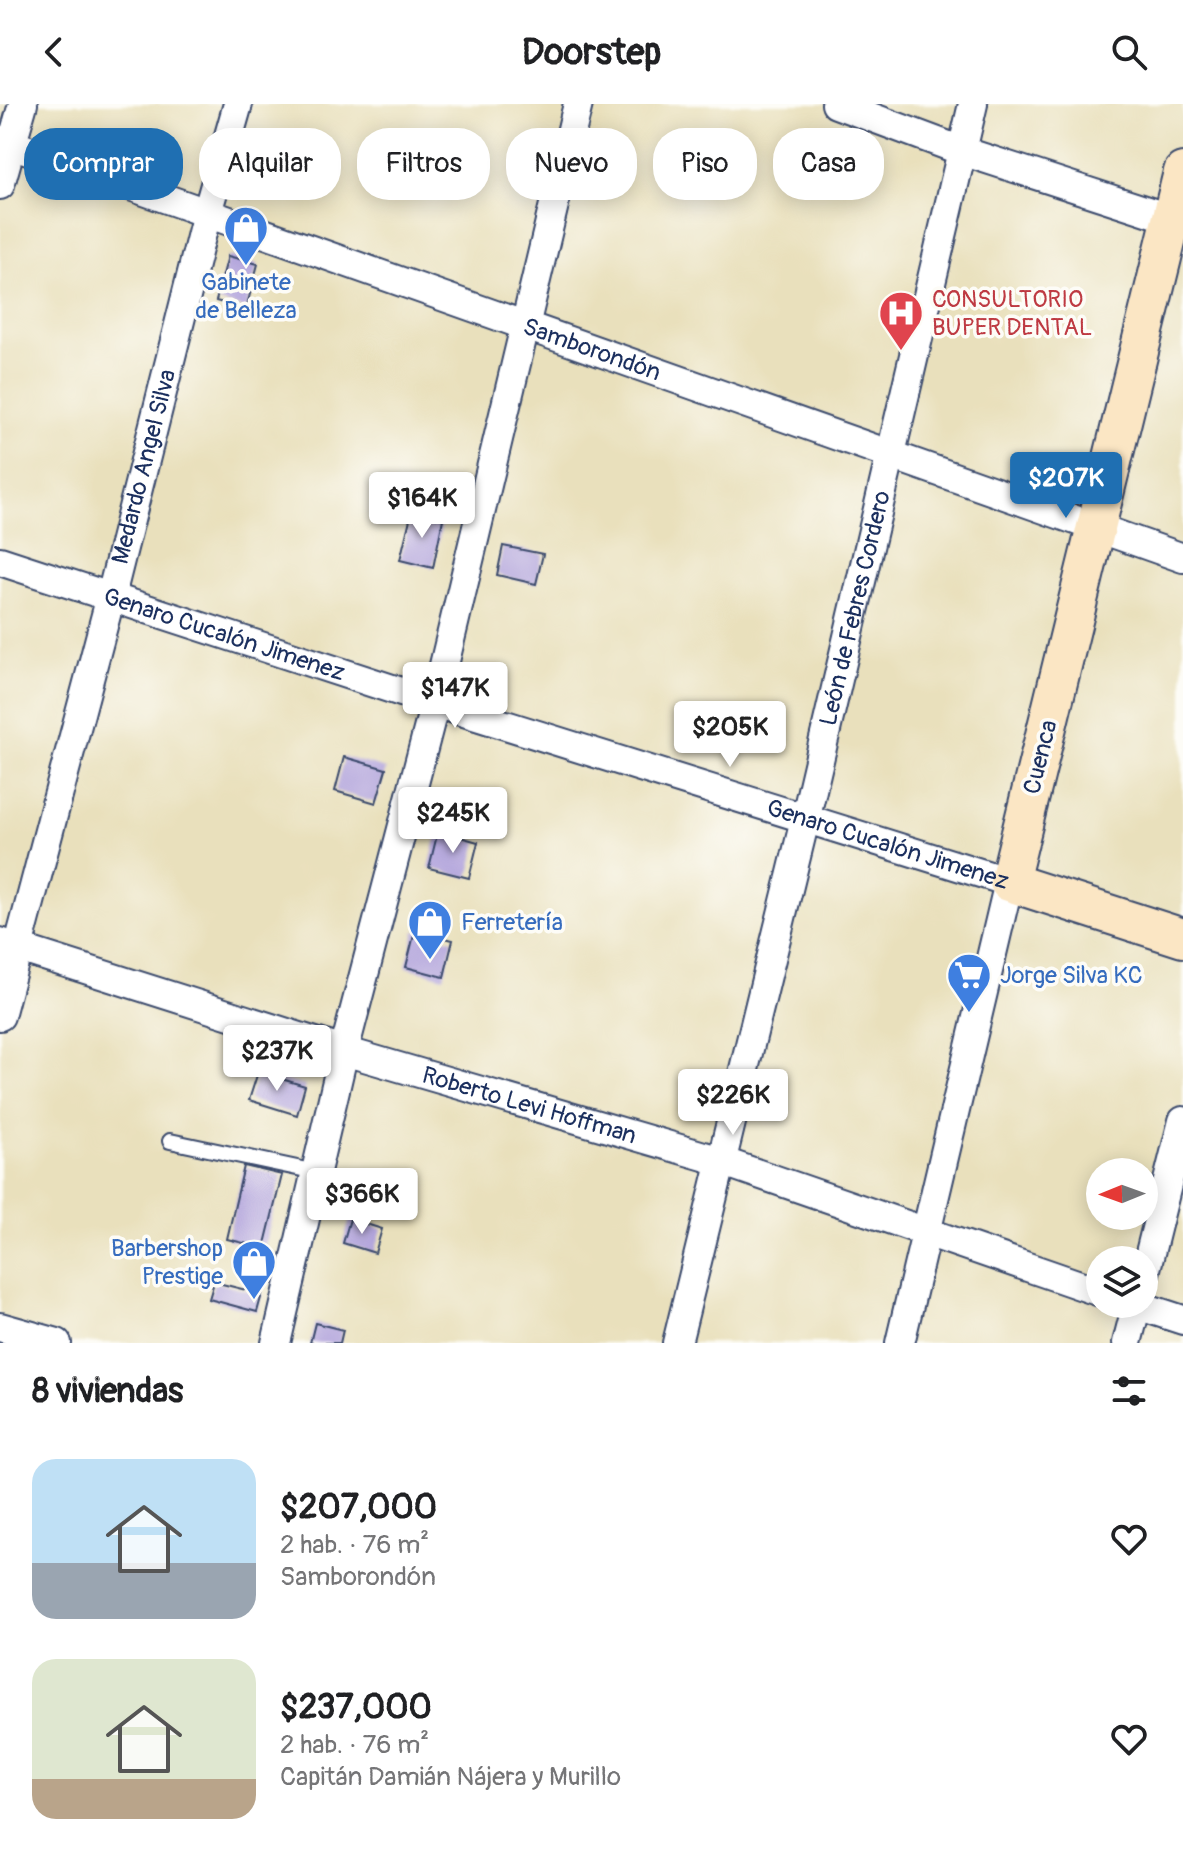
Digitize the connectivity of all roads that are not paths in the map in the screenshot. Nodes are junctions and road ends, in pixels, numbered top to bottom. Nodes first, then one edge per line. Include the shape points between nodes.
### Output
1 (23, 104) edge
2 (238, 104) edge
3 (578, 104) edge
4 (836, 104) edge
5 (973, 104) edge
6 (6, 142) edge
7 (962, 151) junction
8 (1183, 172) edge
9 (0, 185) edge
10 (207, 213) junction
11 (1177, 218) edge
12 (523, 327) junction
13 (892, 456) junction
14 (1096, 528) junction
15 (1183, 558) edge
16 (0, 561) edge
17 (111, 596) junction
18 (435, 703) junction
19 (805, 820) junction
20 (1009, 882) junction
21 (1183, 938) edge
22 (9, 945) edge
23 (0, 1016) edge
24 (344, 1051) junction
25 (1183, 1121) edge
26 (170, 1141) dead end
27 (721, 1161) junction
28 (316, 1172) junction
29 (927, 1230) junction
30 (1152, 1246) edge
31 (1086, 1287) edge
32 (1158, 1311) edge
33 (1133, 1318) edge
34 (1183, 1320) edge
35 (0, 1327) edge
36 (57, 1343) edge
37 (276, 1343) edge
38 (677, 1343) edge
39 (900, 1343) edge
40 (1127, 1343) edge

1 - 6 street
2 - 10 street, Medardo Angel Silva
3 - 12 street
4 - 7 street
5 - 7 street, León de Febres Cordero
6 - 9 street
6 - 10 street, Samborondón
7 - 11 street
7 - 13 street, León de Febres Cordero
8 - 11 main road, Cuenca
10 - 12 street, Samborondón
10 - 17 street, Medardo Angel Silva
11 - 14 main road, Cuenca
12 - 13 street, Samborondón
12 - 18 street
13 - 14 street, Samborondón
13 - 19 street, León de Febres Cordero
14 - 15 street, Samborondón
14 - 20 main road, Cuenca
16 - 17 street, Genaro Cucalón Jimenez
17 - 18 street, Genaro Cucalón Jimenez
17 - 22 street, Medardo Angel Silva
18 - 19 street, Genaro Cucalón Jimenez
18 - 24 street
19 - 20 street, Genaro Cucalón Jimenez
19 - 27 street, León de Febres Cordero
20 - 21 main road, Genaro Cucalón Jimenez
20 - 29 street, Cuenca
22 - 23 street, Medardo Angel Silva
22 - 24 street, Roberto Levi Hoffman
24 - 27 street, Roberto Levi Hoffman
24 - 28 street
25 - 30 street
26 - 28 lane
27 - 29 street, Roberto Levi Hoffman
27 - 38 street, León de Febres Cordero
28 - 37 street
29 - 31 street, Roberto Levi Hoffman
29 - 39 street, Cuenca
32 - 34 street
33 - 40 street
35 - 36 street

